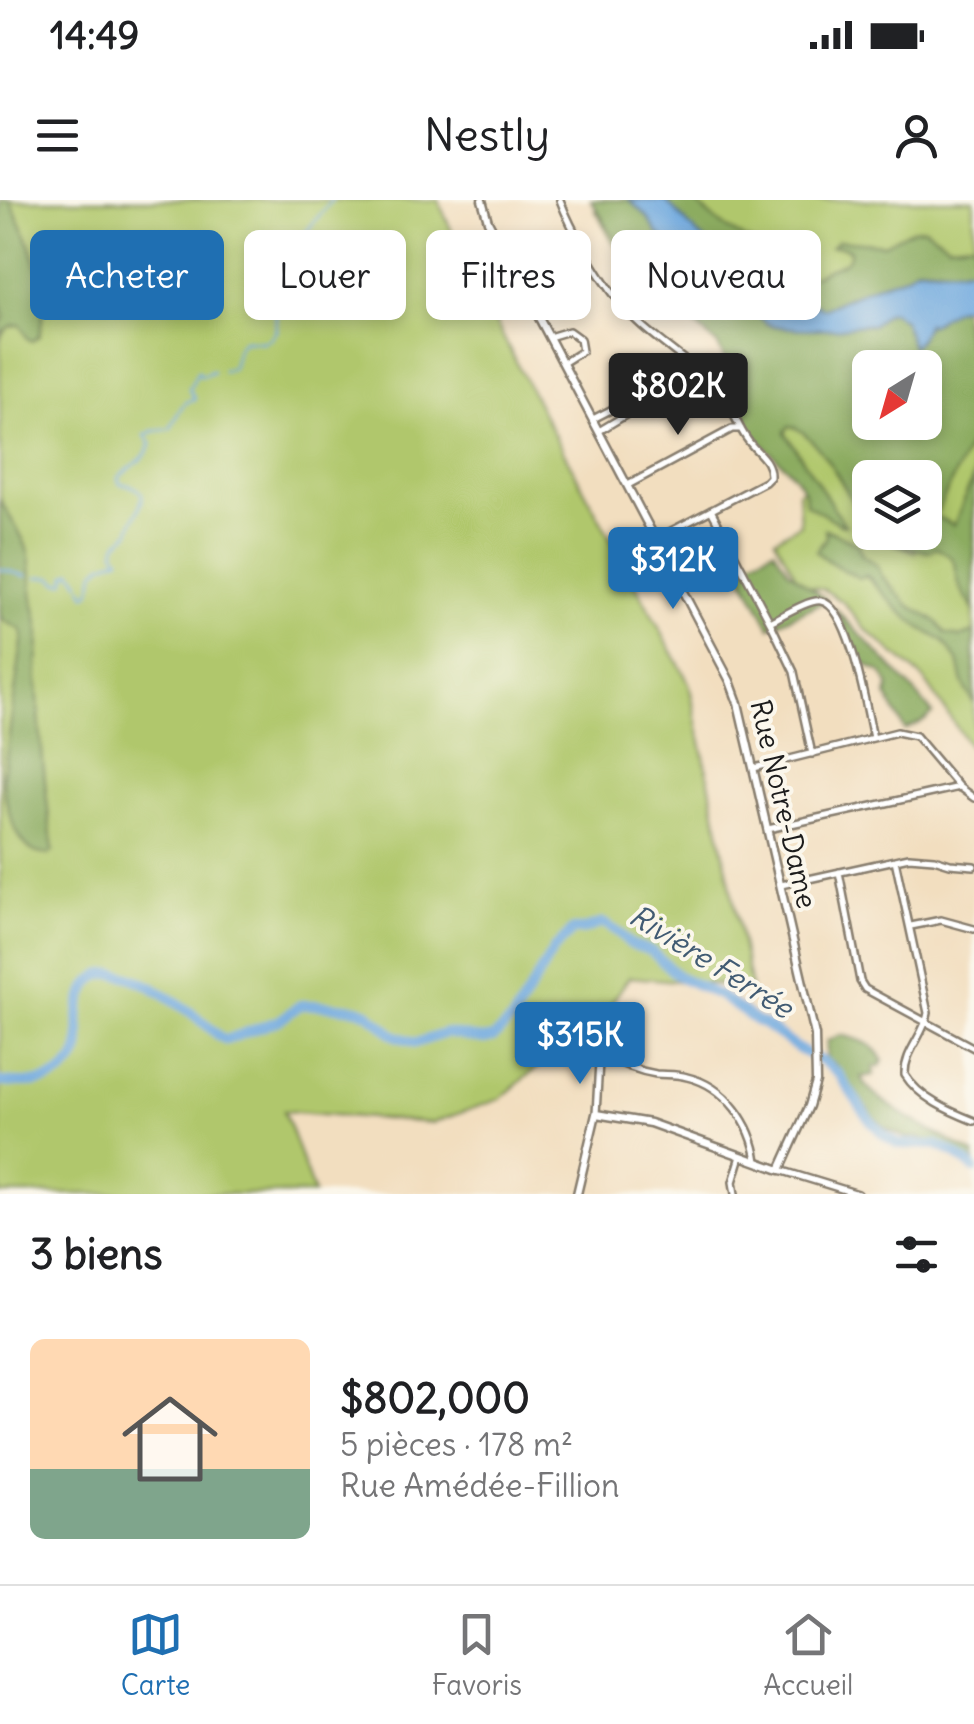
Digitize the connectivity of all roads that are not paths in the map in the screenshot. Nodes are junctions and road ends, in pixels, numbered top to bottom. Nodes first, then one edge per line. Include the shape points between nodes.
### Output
1 (482, 200) edge
2 (560, 200) edge
3 (549, 338) junction
4 (563, 363) junction
5 (593, 419) junction
6 (741, 429) junction
7 (598, 431) junction
8 (627, 486) junction
9 (711, 510) junction
10 (656, 539) junction
11 (770, 622) junction
12 (872, 738) junction
13 (812, 754) junction
14 (754, 768) junction
15 (959, 787) junction
16 (974, 798) edge
17 (768, 828) junction
18 (895, 860) junction
19 (974, 866) edge
20 (839, 872) junction
21 (781, 885) junction
22 (911, 926) junction
23 (974, 929) edge
24 (927, 1022) junction
25 (974, 1048) edge
26 (596, 1114) junction
27 (974, 1121) edge
28 (741, 1156) junction
29 (757, 1162) junction
30 (780, 1170) junction
31 (577, 1194) edge
32 (736, 1194) edge
33 (858, 1194) edge

1 - 3 street, Rue Notre-Dame
2 - 6 street via 616,298 721,393
3 - 4 street, Rue Notre-Dame
3 - 4 street via 569,330 580,339 582,350
4 - 5 street, Rue Notre-Dame
5 - 7 street, Rue Notre-Dame
5 - 7 street via 634,398 642,401
6 - 8 street
6 - 9 street via 771,472 765,482
7 - 8 street, Rue Notre-Dame
8 - 10 street, Rue Notre-Dame
9 - 10 street
9 - 11 street
10 - 14 street, Rue Notre-Dame via 730,681
11 - 12 street via 812,602 830,605 849,636
11 - 13 street via 794,672
12 - 13 street
12 - 15 street via 916,736
13 - 14 street
14 - 17 street, Rue Notre-Dame
15 - 16 street
15 - 17 street
17 - 21 street, Rue Notre-Dame
18 - 19 street
18 - 20 street
18 - 22 street
20 - 21 street
20 - 24 street via 860,981
21 - 30 street, Rue Notre-Dame via 815,1035 816,1082
22 - 23 street via 942,920
22 - 24 street
24 - 25 street
24 - 27 street via 906,1058 905,1075 918,1091
26 - 28 street via 650,1123
26 - 29 street via 599,1062 605,1056 636,1070 687,1076 707,1084 742,1117
26 - 31 street
28 - 29 street
28 - 32 street
29 - 30 street
30 - 33 street

